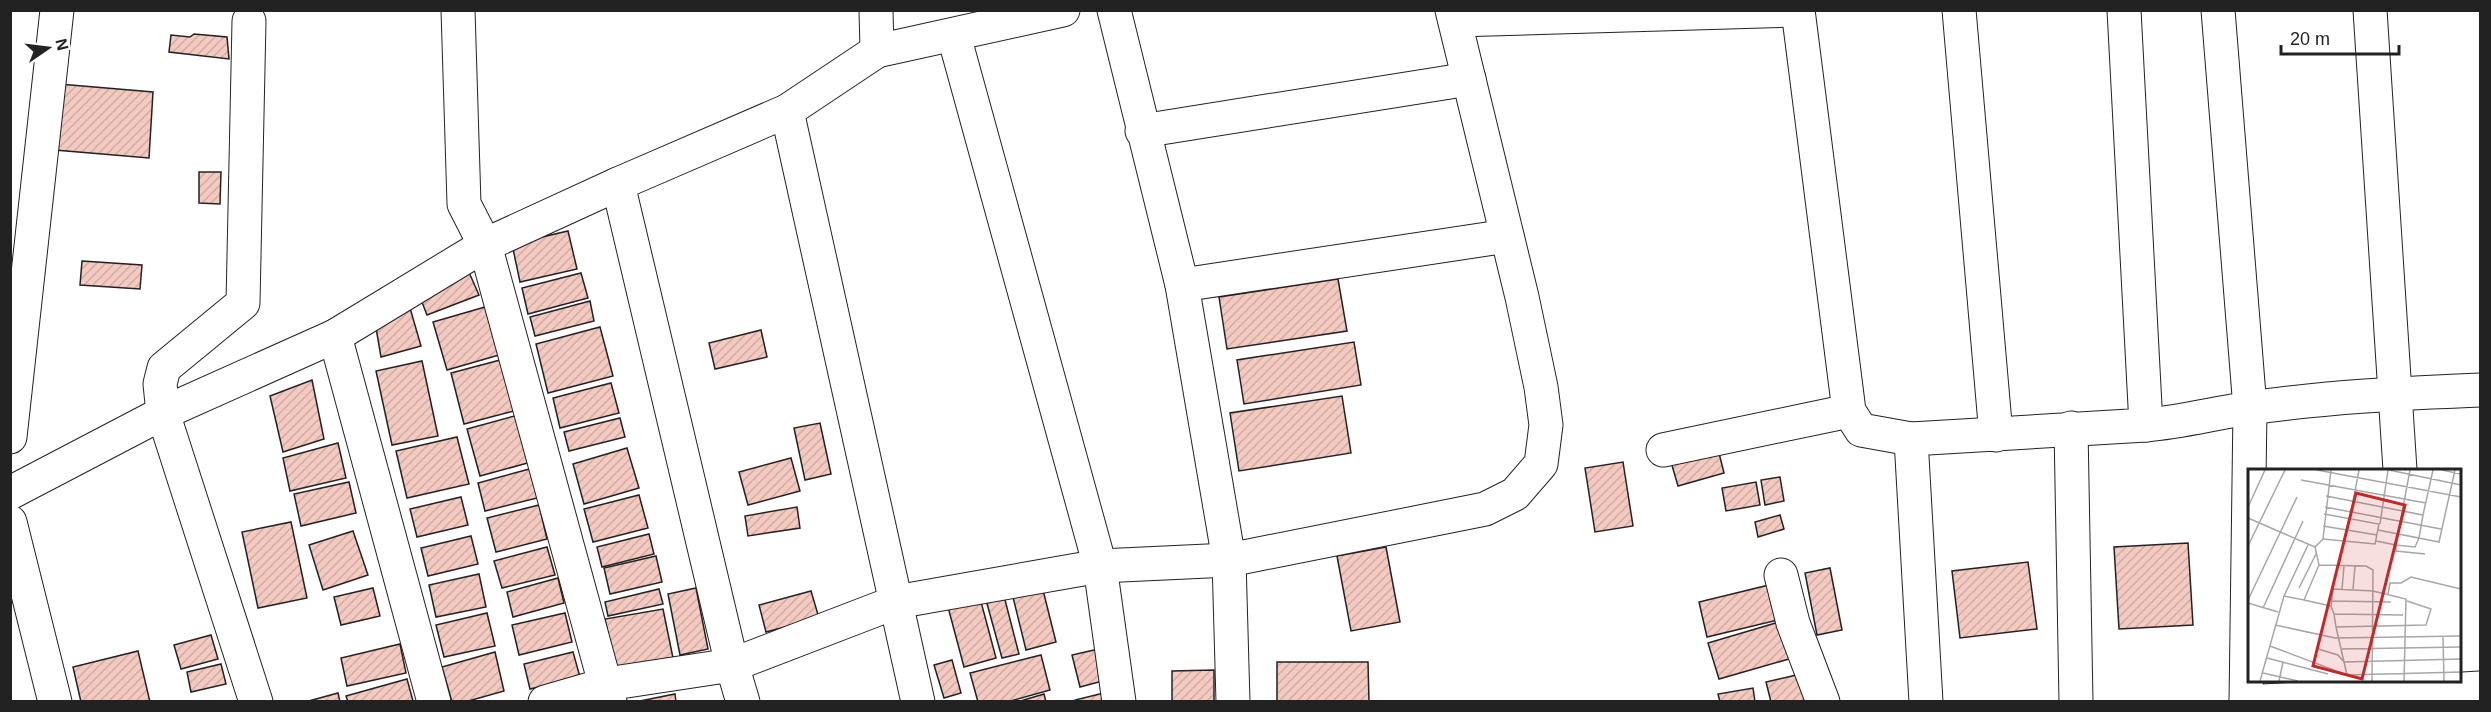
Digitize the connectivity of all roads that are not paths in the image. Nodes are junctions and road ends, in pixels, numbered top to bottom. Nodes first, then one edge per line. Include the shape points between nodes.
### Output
1 (57, 10) edge
2 (458, 10) edge
3 (876, 10) edge
4 (1063, 10) edge
5 (1114, 10) edge
6 (1796, 10) edge
7 (1959, 10) edge
8 (2124, 10) edge
9 (2218, 10) edge
10 (2370, 10) edge
11 (1454, 15) edge
12 (249, 21) dead end
13 (954, 36) junction
14 (877, 51) junction
15 (1469, 79) junction
16 (787, 111) junction
17 (1142, 130) junction
18 (618, 184) junction
19 (21, 234) edge
20 (1507, 236) junction
21 (485, 245) junction
22 (1182, 285) junction
23 (335, 336) junction
24 (2481, 390) edge
25 (2394, 394) junction
26 (2250, 408) junction
27 (1849, 411) junction
28 (164, 413) junction
29 (2145, 424) junction
30 (2071, 428) junction
31 (1996, 435) junction
32 (10, 437) edge
33 (1911, 439) junction
34 (1664, 450) dead end
35 (2249, 469) edge
36 (2400, 469) edge
37 (10, 493) edge
38 (10, 522) edge
39 (2248, 555) edge
40 (1229, 560) junction
41 (1100, 566) junction
42 (1781, 575) dead end
43 (896, 602) junction
44 (732, 665) junction
45 (2481, 688) edge
46 (2416, 691) edge
47 (609, 693) edge
48 (55, 702) edge
49 (256, 702) edge
50 (434, 702) edge
51 (545, 702) edge
52 (743, 702) edge
53 (918, 702) edge
54 (1119, 702) edge
55 (1233, 702) edge
56 (1823, 702) edge
57 (1926, 702) edge
58 (2076, 702) edge
59 (2246, 702) edge

1 - 19 street
2 - 21 street via 464,204
3 - 14 street
4 - 13 street
5 - 17 street
6 - 11 street
6 - 27 street
7 - 31 street
8 - 29 street
9 - 26 street
10 - 25 street
11 - 15 street
12 - 28 street via 243,303 164,368 160,384
13 - 14 street
13 - 41 street
14 - 16 street
15 - 17 street
15 - 20 street
16 - 18 street
16 - 43 street
17 - 22 street
18 - 21 street
18 - 44 street
19 - 32 street
20 - 22 street
20 - 40 street via 1541,387 1546,425 1541,464 1515,494 1485,508
21 - 23 street
21 - 47 street
22 - 40 street
23 - 28 street
23 - 50 street
24 - 25 street
25 - 26 street
25 - 36 street
26 - 29 street via 2181,422
26 - 35 street
27 - 33 street via 1861,430
27 - 34 street
28 - 37 street
28 - 49 street
29 - 30 street
30 - 31 street
30 - 58 street
31 - 33 street
33 - 57 street
38 - 48 street
39 - 59 street
40 - 41 street
40 - 55 street
41 - 43 street
41 - 54 street
42 - 56 street via 1793,623
43 - 44 street
43 - 53 street
44 - 47 street
44 - 52 street
45 - 46 street
46 - 59 street
47 - 51 street

